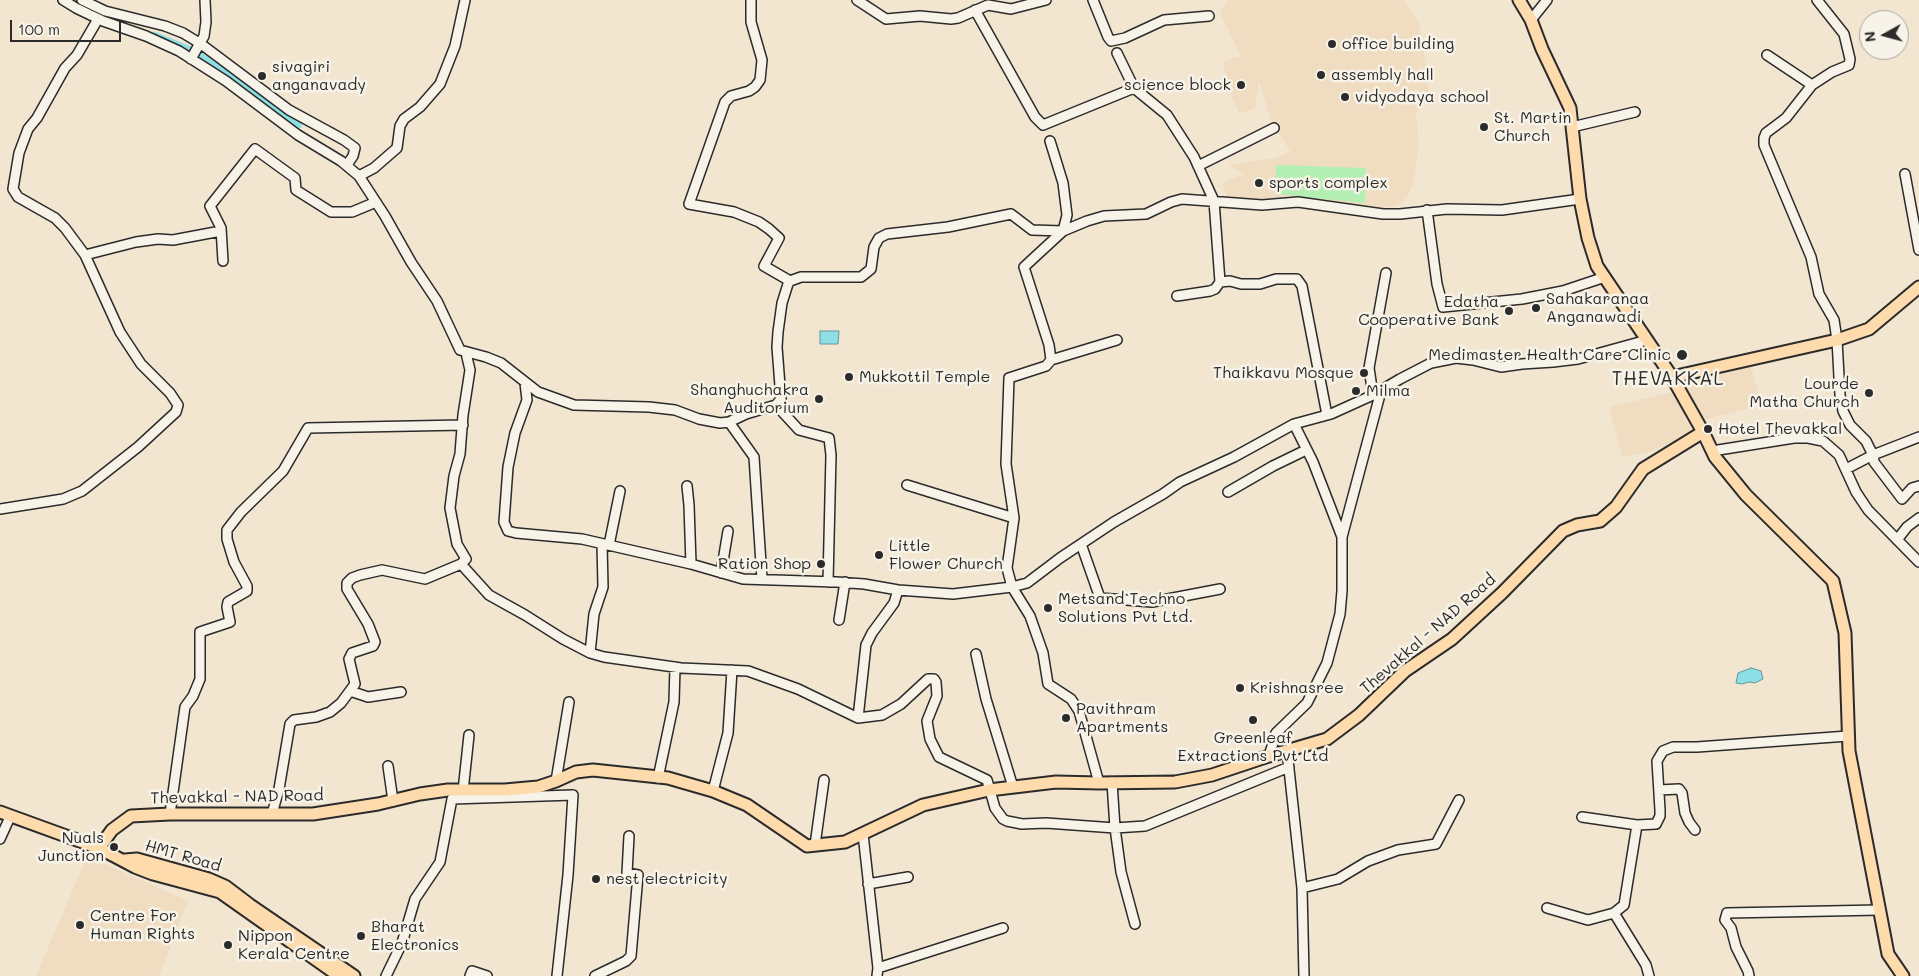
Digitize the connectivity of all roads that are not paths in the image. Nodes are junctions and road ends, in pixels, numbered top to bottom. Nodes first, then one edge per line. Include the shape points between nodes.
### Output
1 (63, 0) edge
2 (82, 0) edge
3 (205, 0) edge
4 (465, 0) edge
5 (751, 0) edge
6 (857, 0) edge
7 (1046, 0) edge
8 (1093, 0) edge
9 (1519, 0) edge
10 (1548, 0) edge
11 (1817, 0) edge
12 (986, 3) edge
13 (975, 10) junction
14 (1209, 16) dead end
15 (98, 19) junction
16 (1531, 20) junction
17 (201, 44) junction
18 (1117, 53) dead end
19 (1767, 55) dead end
20 (191, 59) junction
21 (1812, 85) junction
22 (1134, 88) junction
23 (1635, 112) dead end
24 (1572, 127) junction
25 (1274, 128) dead end
26 (1050, 141) dead end
27 (346, 166) junction
28 (1198, 166) junction
29 (1905, 174) dead end
30 (358, 176) junction
31 (1580, 199) junction
32 (1214, 201) junction
33 (376, 202) junction
34 (1427, 210) junction
35 (1063, 230) junction
36 (221, 231) junction
37 (1919, 250) edge
38 (85, 255) junction
39 (224, 261) dead end
40 (1386, 273) dead end
41 (1605, 277) junction
42 (790, 280) junction
43 (1220, 282) junction
44 (1919, 287) edge
45 (1177, 296) dead end
46 (1117, 340) dead end
47 (1647, 340) junction
48 (1837, 340) junction
49 (466, 353) junction
50 (1050, 360) junction
51 (1672, 377) junction
52 (525, 383) junction
53 (1377, 393) junction
54 (776, 405) junction
55 (1327, 415) junction
56 (729, 422) junction
57 (1294, 424) junction
58 (463, 425) junction
59 (1703, 432) junction
60 (1919, 437) edge
61 (1306, 450) junction
62 (1712, 451) junction
63 (1873, 455) junction
64 (1846, 469) junction
65 (907, 485) dead end
66 (687, 486) dead end
67 (1919, 486) edge
68 (620, 491) dead end
69 (1228, 492) dead end
70 (0, 509) edge
71 (1014, 518) junction
72 (1919, 518) edge
73 (728, 531) dead end
74 (1342, 537) junction
75 (1897, 540) junction
76 (1081, 544) junction
77 (605, 545) junction
78 (1919, 562) edge
79 (460, 564) junction
80 (691, 564) junction
81 (721, 573) junction
82 (762, 579) junction
83 (828, 582) junction
84 (845, 582) junction
85 (1012, 587) junction
86 (1220, 589) dead end
87 (898, 590) junction
88 (839, 620) dead end
89 (590, 653) junction
90 (976, 654) dead end
91 (675, 667) junction
92 (732, 670) junction
93 (350, 691) junction
94 (401, 692) dead end
95 (569, 702) dead end
96 (858, 718) junction
97 (469, 735) dead end
98 (1848, 736) junction
99 (1287, 750) junction
100 (1269, 756) junction
101 (388, 766) dead end
102 (1289, 768) junction
103 (658, 778) junction
104 (824, 780) dead end
105 (556, 781) junction
106 (1112, 782) junction
107 (1099, 783) junction
108 (1014, 787) junction
109 (989, 790) junction
110 (1659, 790) junction
111 (463, 791) junction
112 (713, 791) junction
113 (1460, 800) dead end
114 (393, 801) junction
115 (170, 814) junction
116 (272, 814) junction
117 (5, 815) edge
118 (1582, 817) dead end
119 (1637, 825) junction
120 (1115, 828) junction
121 (1695, 830) dead end
122 (863, 834) junction
123 (628, 836) dead end
124 (0, 838) edge
125 (815, 845) junction
126 (100, 848) junction
127 (124, 860) junction
128 (908, 877) dead end
129 (868, 884) junction
130 (1302, 888) junction
131 (1547, 908) dead end
132 (1880, 910) junction
133 (1614, 913) junction
134 (1135, 924) dead end
135 (1003, 928) dead end
136 (877, 972) edge
137 (339, 976) edge
138 (354, 976) edge
139 (386, 976) edge
140 (470, 976) edge
141 (488, 976) edge
142 (558, 976) edge
143 (596, 976) edge
144 (1304, 976) edge
145 (1649, 976) edge
146 (1749, 976) edge
147 (1903, 976) edge

1 - 15 street
2 - 17 street via 105,11 165,26
3 - 17 street via 206,22
4 - 30 street via 455,46 440,84 420,107 404,118 397,148 374,168
5 - 42 street via 751,22 762,60 760,80 749,91 731,96 725,102 689,204 734,212 769,229 779,238 764,266
6 - 13 street via 886,19 920,16 951,19
7 - 12 street via 1011,9
8 - 14 street via 1111,41 1164,20
9 - 16 main road
10 - 16 street
11 - 21 street via 1844,34 1850,59 1849,65
12 - 13 street
13 - 22 street via 1035,117 1043,125
15 - 20 street via 146,36
15 - 38 street via 28,128 19,152 13,189 18,197 55,218
16 - 24 main road via 1570,108
17 - 20 street
17 - 27 street via 289,110 355,148
18 - 22 street
19 - 21 street
20 - 27 street via 226,81 298,136
21 - 48 street via 1786,118 1766,133 1764,145 1811,257 1818,294 1834,320
22 - 28 street via 1167,115
23 - 24 street
24 - 31 main road
25 - 28 street
26 - 35 street via 1063,183 1067,215
27 - 30 street
28 - 32 street
29 - 37 street
30 - 33 street
31 - 34 street via 1502,210
31 - 41 main road via 1588,238 1597,266
32 - 34 street via 1262,206 1298,202 1383,214
32 - 35 street via 1182,199 1146,214 1104,216
32 - 43 street
33 - 36 street via 352,212 331,212 296,190 295,178 254,149 210,205
33 - 49 street via 436,301 460,350
34 - 41 street via 1443,306 1563,292
35 - 42 street via 1032,230 1011,214 948,227 887,234 879,238 871,269 861,277
35 - 50 street via 1024,267 1049,345
36 - 38 street via 173,240 136,242
36 - 39 street
38 - 70 street via 120,332 141,364 170,393 178,405 176,412 82,491 63,499
40 - 53 street via 1369,368
41 - 47 main road
42 - 54 street via 778,332 781,399
43 - 45 street via 1210,291
43 - 55 street via 1260,284 1276,279 1297,279 1302,286
44 - 48 main road via 1869,329
46 - 50 street
47 - 51 main road
47 - 53 street via 1578,359 1501,368 1456,358 1431,364
48 - 51 main road
48 - 63 street via 1843,411
49 - 52 street via 486,356 501,363
49 - 58 street via 470,370
50 - 71 street via 1046,366 1009,378 1006,464
51 - 59 main road
52 - 56 street via 538,392 574,405 649,407 675,410 710,422
52 - 77 street via 527,400 515,433 508,467 504,522 508,531 582,539
53 - 55 street
53 - 74 street
54 - 56 street
54 - 83 street via 799,430 829,438
55 - 57 street
56 - 82 street via 754,457
57 - 61 street
57 - 76 street via 1180,482
58 - 79 street via 450,508 457,544 466,559
58 - 115 street via 308,428 284,471 241,512 228,530 227,539 247,591 228,602 230,622 200,632 200,679 185,706
59 - 62 main road
59 - 99 main road, Thevakkal - NAD Road via 1643,469 1616,507 1600,521 1563,531 1452,639 1405,671 1360,715 1327,739
60 - 63 street
61 - 69 street
61 - 74 street
62 - 64 street via 1808,438 1823,441 1839,455
62 - 98 main road via 1746,495 1833,581 1845,633
63 - 64 street
63 - 67 street via 1874,462 1902,499 1912,488
64 - 75 street via 1868,510
65 - 71 street
66 - 80 street
68 - 77 street
71 - 85 street via 1007,568
72 - 75 street
73 - 81 street
74 - 100 street via 1340,614 1327,663 1308,703 1276,733
75 - 78 street
76 - 85 street via 1028,583
76 - 86 street via 1100,598 1152,602
77 - 80 street
77 - 89 street via 603,587 594,614
79 - 89 street via 489,595
79 - 93 street via 425,579 382,570 360,575 347,583 347,589 375,642 352,653 349,659 355,684
80 - 81 street
81 - 82 street via 743,579
82 - 83 street
83 - 84 street
84 - 87 street
84 - 88 street
85 - 87 street via 953,594
85 - 107 street via 1030,616 1043,653 1048,684 1070,699 1079,711
87 - 96 street via 894,603 866,644
89 - 91 street
90 - 108 street
91 - 92 street
91 - 103 street via 674,702
92 - 96 street via 748,671 798,689
92 - 112 street via 728,733
93 - 94 street via 368,697
93 - 116 street via 330,712 294,720 290,724
95 - 105 street
96 - 109 street via 882,715 928,679 934,679 937,696 927,721 930,739 939,757 987,780
97 - 111 street
98 - 110 street via 1673,747 1663,751 1657,761
98 - 132 main road
99 - 100 main road, Thevakkal - NAD Road
99 - 102 street
100 - 106 main road, Thevakkal - NAD Road via 1212,775 1175,782
101 - 114 street
102 - 120 street via 1145,826
102 - 130 street
103 - 105 main road, Thevakkal - NAD Road via 593,770 576,772
103 - 112 main road, Thevakkal - NAD Road
104 - 125 street
105 - 111 main road, Thevakkal - NAD Road via 538,787
106 - 107 main road, Thevakkal - NAD Road
106 - 120 street
107 - 108 main road, Thevakkal - NAD Road via 1056,782
108 - 109 main road, Thevakkal - NAD Road
109 - 120 street via 1002,819 1007,821
109 - 122 main road, Thevakkal - NAD Road via 923,805
110 - 119 street via 1660,816 1656,824
110 - 121 street via 1679,789 1685,813
111 - 114 main road, Thevakkal - NAD Road via 420,794
112 - 125 main road, Thevakkal - NAD Road via 747,805 807,846
113 - 130 street via 1436,844 1398,850 1368,860 1338,879
114 - 116 main road, Thevakkal - NAD Road via 313,814
115 - 116 main road, Thevakkal - NAD Road
115 - 126 main road, Thevakkal - NAD Road via 131,816 112,830
117 - 124 street
117 - 126 main road, HMT Road
118 - 119 street
119 - 133 street via 1624,905
120 - 134 street via 1121,872
122 - 125 main road, Thevakkal - NAD Road via 845,842
122 - 129 street
123 - 143 street via 627,873 638,875 631,956
126 - 127 main road, HMT Road
127 - 137 main road, HMT Road via 153,874 220,892
127 - 138 main road, HMT Road via 137,859 225,886
128 - 129 street
129 - 136 street
130 - 144 street
131 - 133 street via 1588,920
132 - 146 street via 1727,913 1725,920
132 - 147 main road via 1888,954
133 - 145 street via 1646,965
135 - 136 street
139 - 142 street via 402,943 415,900 440,862 452,799 573,795
140 - 141 street via 472,971

